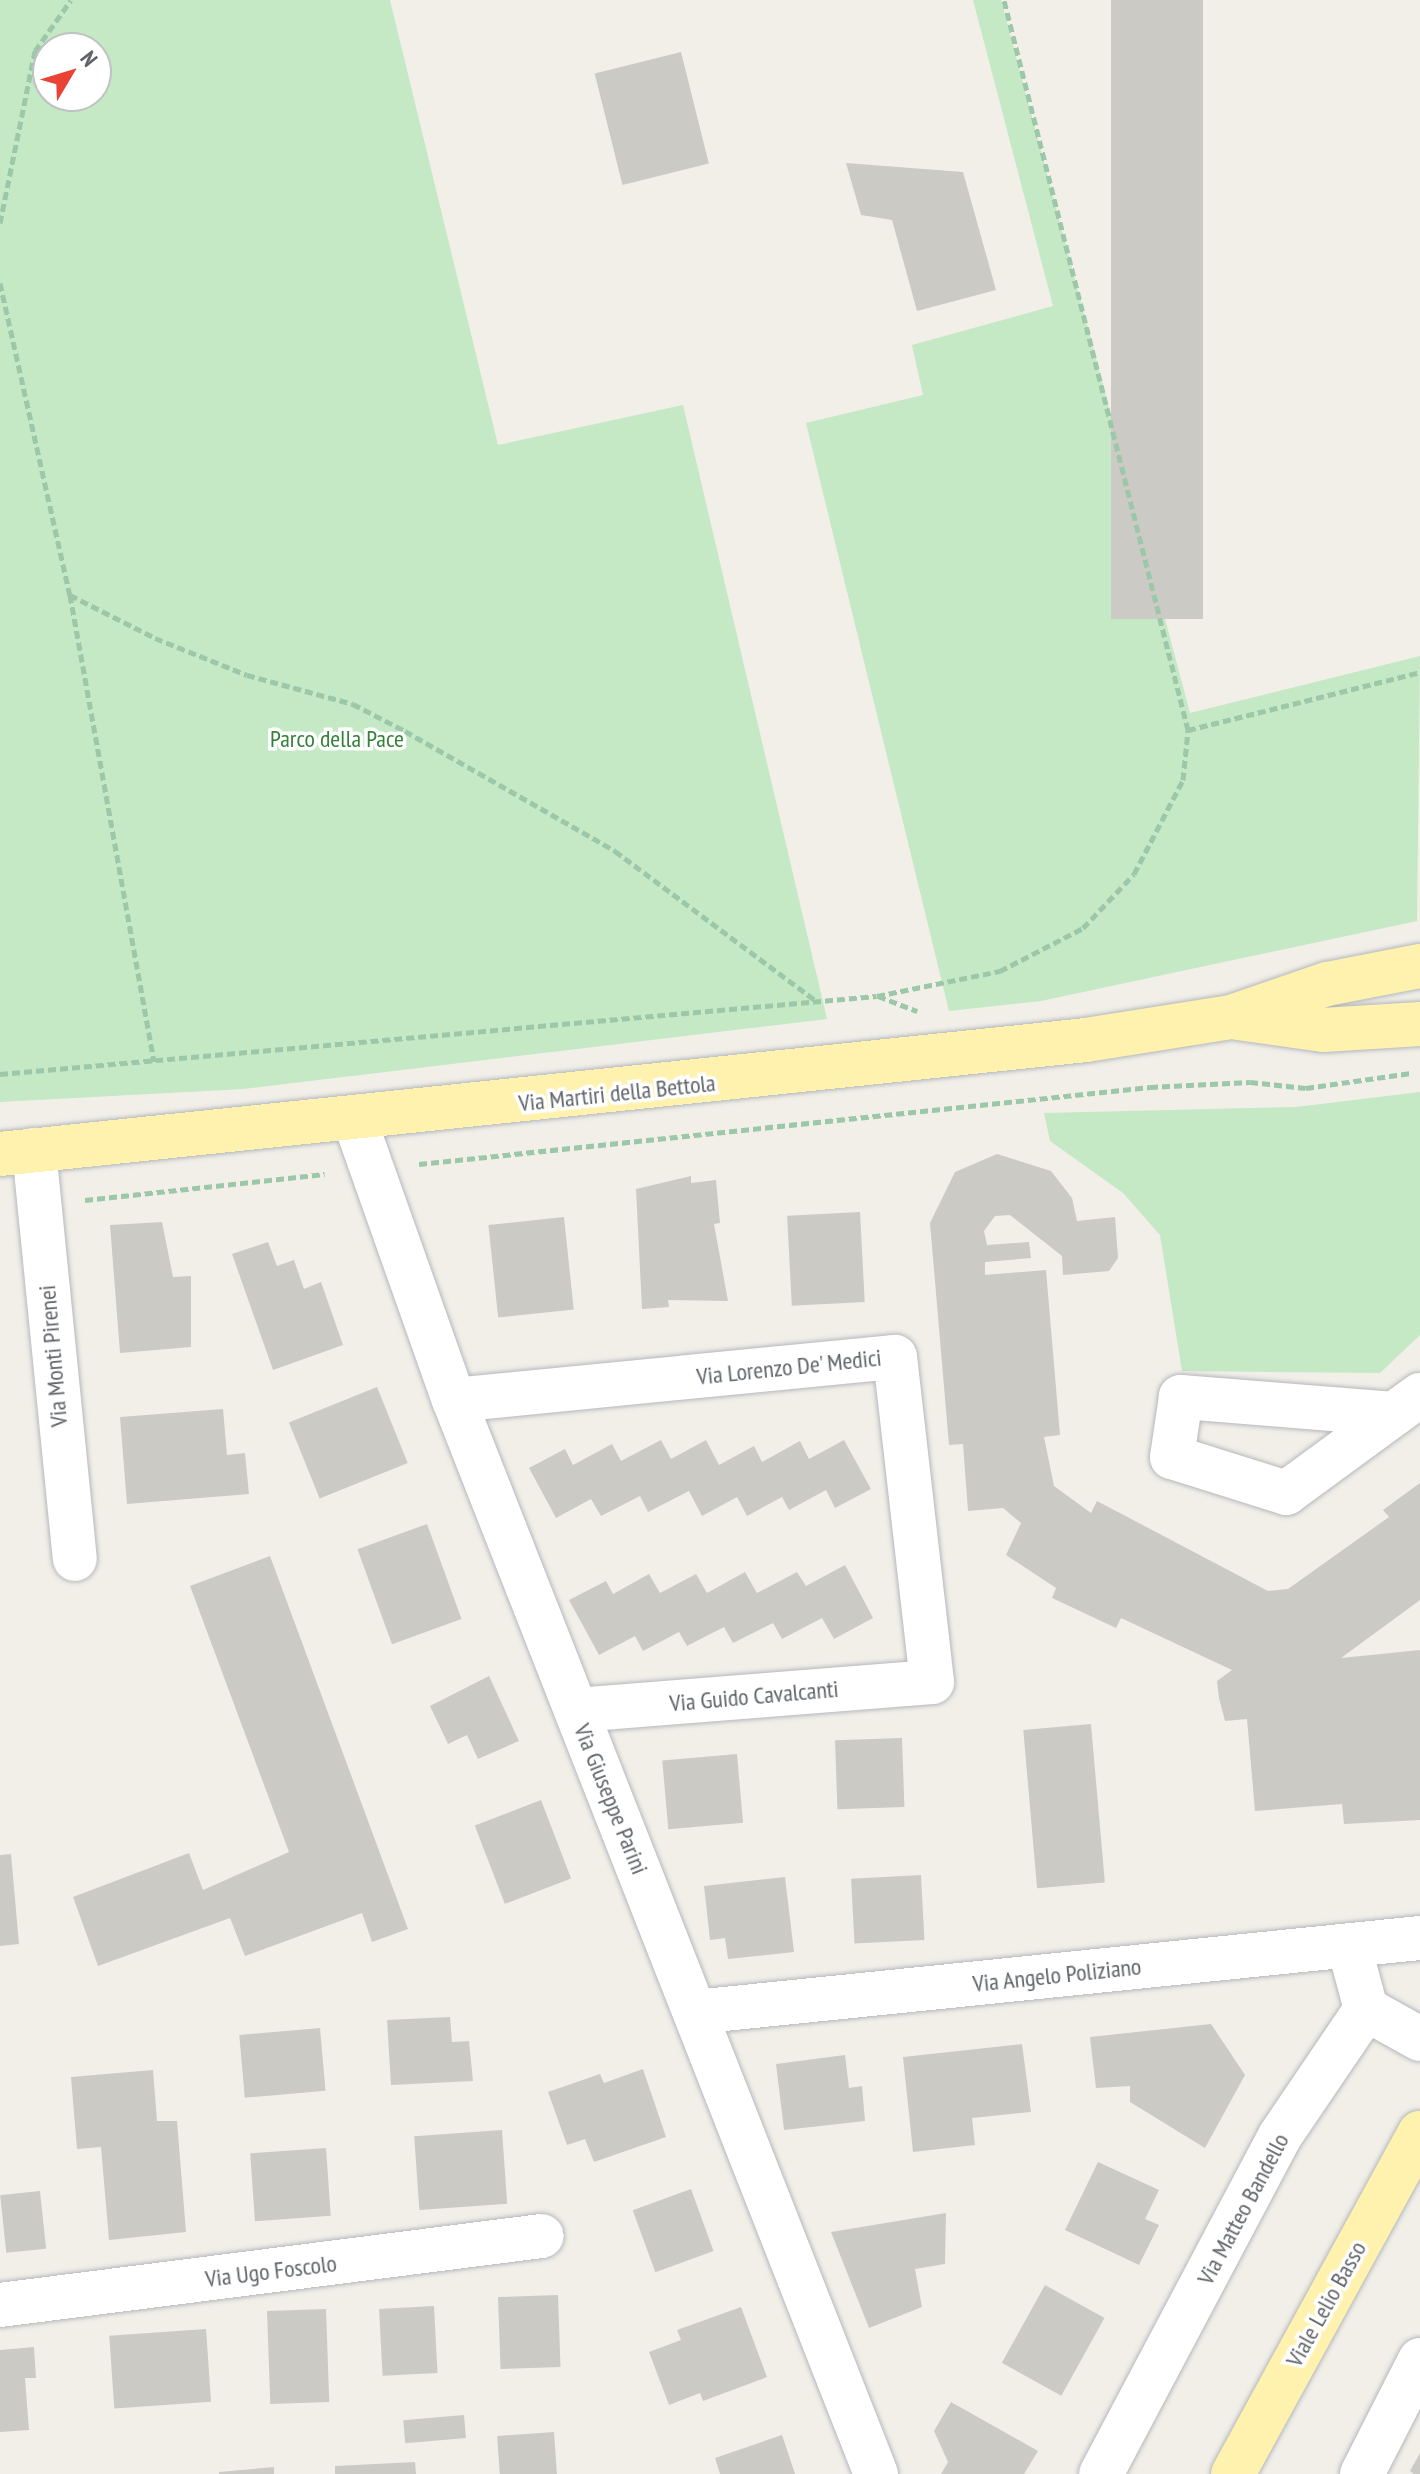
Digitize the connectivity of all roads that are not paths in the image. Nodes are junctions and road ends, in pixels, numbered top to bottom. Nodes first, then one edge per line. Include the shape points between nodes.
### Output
1 (1420, 966) edge
2 (1231, 1017) junction
3 (1420, 1024) edge
4 (355, 1121) junction
5 (17, 1152) edge
6 (454, 1400) junction
7 (75, 1559) dead end
8 (932, 1682) joint
9 (576, 1710) junction
10 (1420, 1938) edge
11 (1349, 1946) junction
12 (1366, 2009) junction
13 (695, 2012) junction
14 (1420, 2039) edge
15 (1420, 2133) edge
16 (542, 2236) dead end
17 (0, 2305) edge
18 (1420, 2360) edge
19 (876, 2474) edge
20 (1101, 2474) edge
21 (1233, 2474) edge
22 (1362, 2474) edge

1 - 2 main road, Via Martiri della Bettola via 1327,984
2 - 3 main road, Via Martiri della Bettola via 1323,1030
2 - 4 main road, Via Martiri della Bettola via 1040,1046
4 - 5 main road, Via Martiri della Bettola
4 - 6 street, Via Giuseppe Parini
5 - 7 street, Via Monti Pirenei via 39,1205
6 - 8 street, Via Lorenzo De' Medici via 895,1357
6 - 9 street, Via Giuseppe Parini
8 - 9 street, Via Guido Cavalcanti
9 - 13 street, Via Giuseppe Parini
10 - 11 street, Via Angelo Poliziano
11 - 12 street
11 - 13 street, Via Angelo Poliziano
12 - 14 street
12 - 20 street, Via Matteo Bandello via 1280,2136
13 - 19 street, Via Giuseppe Parini
15 - 21 main road, Viale Lelio Basso
16 - 17 street, Via Ugo Foscolo
18 - 22 street

